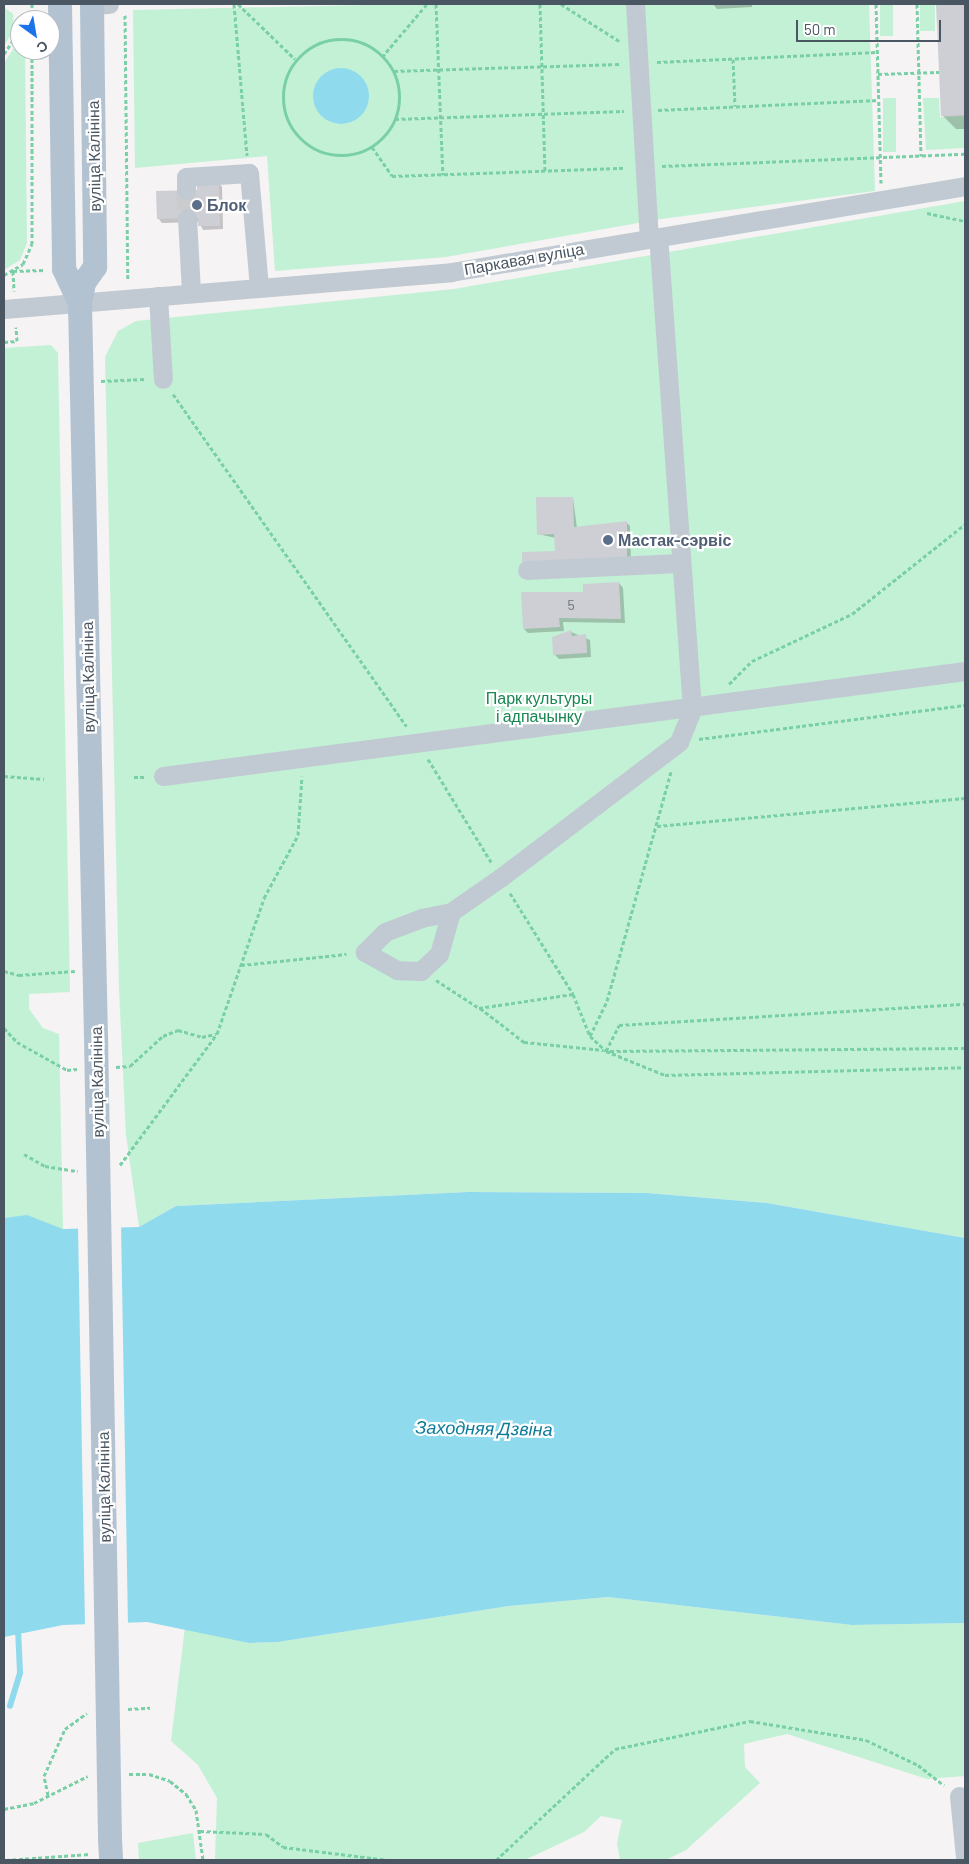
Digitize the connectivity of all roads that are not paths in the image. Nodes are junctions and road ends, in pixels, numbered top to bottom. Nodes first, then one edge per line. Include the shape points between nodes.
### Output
1 (60, 4) edge
2 (97, 4) edge
3 (635, 4) edge
4 (965, 186) edge
5 (186, 190) tunnel mouth
6 (186, 218) tunnel mouth
7 (654, 238) junction
8 (259, 288) junction
9 (190, 293) junction
10 (158, 296) junction
11 (80, 304) junction
12 (4, 309) edge
13 (163, 379) dead end
14 (680, 563) junction
15 (527, 570) dead end
16 (965, 671) edge
17 (692, 710) junction
18 (164, 776) dead end
19 (451, 912) junction
20 (958, 1796) road end
21 (111, 1850) edge
22 (965, 1857) edge

1 - 11 main road, вуліца Калініна via 64,269
2 - 11 main road, вуліца Калініна via 95,267 84,283
3 - 7 street
4 - 7 street, Паркавая вуліца
5 - 8 street via 186,177 249,173
6 - 9 street
7 - 8 street, Паркавая вуліца via 452,272
7 - 14 street
8 - 9 street, Паркавая вуліца
9 - 10 street, Паркавая вуліца
10 - 11 street, Паркавая вуліца
10 - 13 street
11 - 12 street, Паркавая вуліца
11 - 21 main road, вуліца Калініна, bridge
14 - 15 street
14 - 17 street
16 - 17 street
17 - 18 street via 416,741
17 - 19 street via 679,742
19 - 19 street via 439,954 421,971 397,970 364,952 385,932 421,918
20 - 22 street

